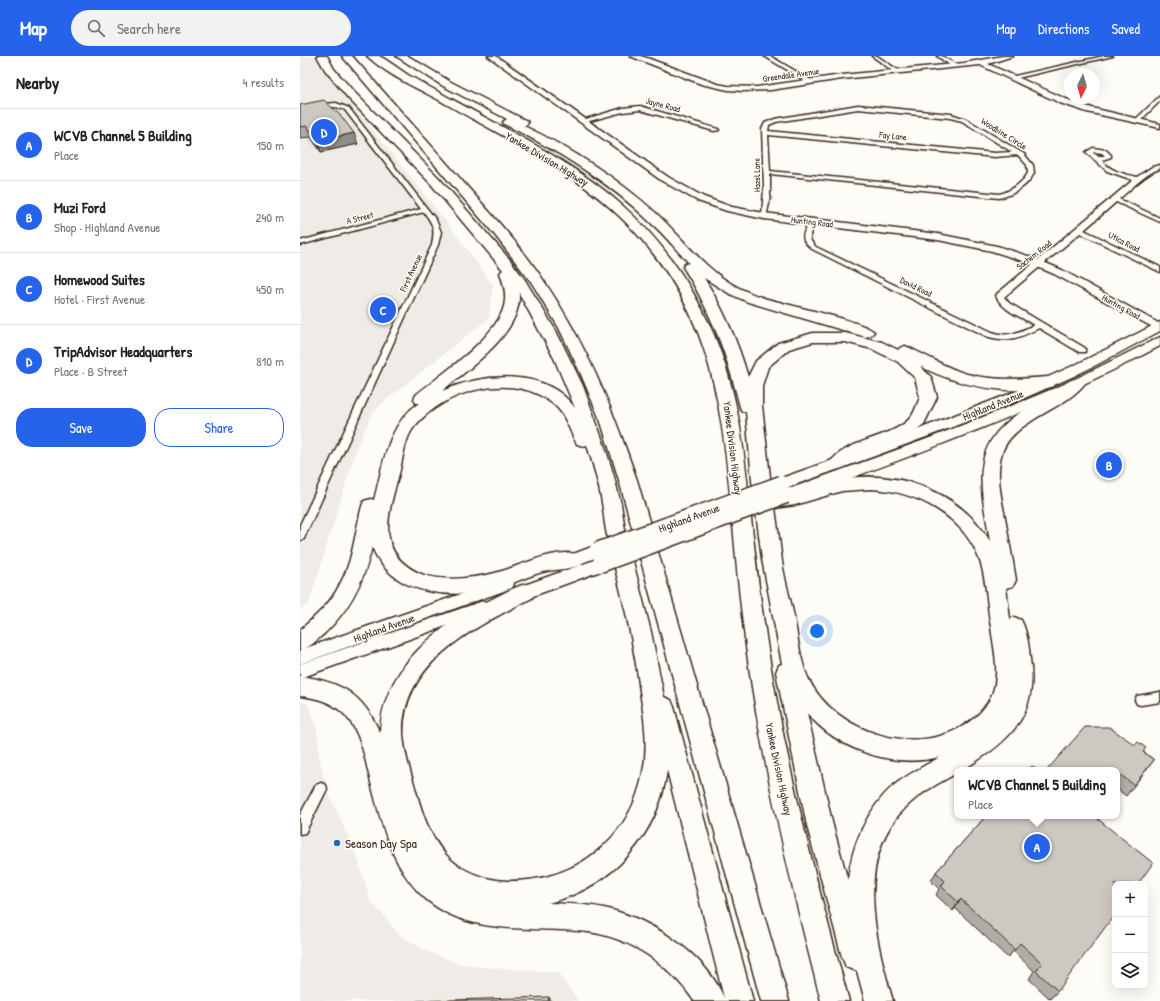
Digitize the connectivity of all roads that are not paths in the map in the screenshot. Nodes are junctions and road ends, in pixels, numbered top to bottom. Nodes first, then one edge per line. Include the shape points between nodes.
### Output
1 (322, 56) edge
2 (326, 56) edge
3 (373, 56) edge
4 (401, 56) edge
5 (491, 56) edge
6 (633, 56) edge
7 (766, 56) edge
8 (874, 56) edge
9 (939, 56) edge
10 (1111, 56) edge
11 (1006, 57) edge
12 (344, 63) edge
13 (980, 63) junction
14 (955, 66) junction
15 (898, 72) junction
16 (1013, 77) junction
17 (811, 82) junction
18 (361, 89) dead end
19 (1160, 98) edge
20 (370, 99) dead end
21 (300, 111) edge
22 (582, 121) junction
23 (1137, 121) junction
24 (1160, 126) edge
25 (716, 130) dead end
26 (766, 133) junction
27 (1019, 153) junction
28 (1098, 158) dead end
29 (580, 159) junction
30 (439, 162) junction
31 (1159, 167) edge
32 (766, 172) junction
33 (1139, 180) junction
34 (1116, 200) junction
35 (425, 210) junction
36 (764, 216) junction
37 (1160, 220) edge
38 (811, 222) junction
39 (658, 224) junction
40 (1079, 230) junction
41 (300, 243) edge
42 (490, 246) junction
43 (1039, 264) junction
44 (1160, 270) edge
45 (1039, 325) junction
46 (1159, 331) edge
47 (1082, 350) dead end
48 (1048, 382) junction
49 (1077, 383) junction
50 (839, 463) junction
51 (760, 467) junction
52 (780, 495) junction
53 (615, 528) junction
54 (301, 531) edge
55 (598, 558) junction
56 (574, 560) junction
57 (776, 582) junction
58 (525, 592) junction
59 (300, 642) edge
60 (646, 654) junction
61 (300, 657) edge
62 (300, 671) edge
63 (300, 686) edge
64 (1160, 697) edge
65 (1141, 700) dead end
66 (321, 789) dead end
67 (300, 828) edge
68 (711, 1001) edge
69 (739, 1001) edge
70 (775, 1001) edge
71 (835, 1001) edge
72 (869, 1001) edge
73 (879, 1001) edge

1 - 42 highway via 327,66 362,109 434,180
2 - 12 highway
3 - 29 highway via 390,62 411,75
3 - 71 highway, Yankee Division Highway via 411,81 553,160 599,192 632,221 654,245 681,284 700,320 718,365 728,407 752,614 767,707 795,845
4 - 29 highway via 447,84 540,133
5 - 22 main road, Hunting Road
6 - 17 main road, Greendale Avenue via 701,82 729,88 770,88
7 - 17 street
8 - 15 street
9 - 14 street
10 - 16 street
11 - 13 main road
12 - 18 highway
12 - 30 highway
13 - 14 main road, Greendale Avenue
13 - 16 main road, Greendale Avenue
14 - 15 main road, Greendale Avenue
15 - 17 main road, Greendale Avenue
16 - 23 main road, Greendale Avenue via 1063,101
19 - 23 street
20 - 30 highway via 416,148
21 - 35 street, First Avenue via 338,105 348,110
22 - 25 street, Jayne Road via 640,108
22 - 36 main road, Hunting Road via 681,189 718,205
23 - 24 main road, Greendale Avenue
26 - 27 street, Fay Lane via 995,155
26 - 27 street, Woodbine Circle via 767,124 775,121 848,108 865,108 957,117
26 - 32 street, Hazel Lane
27 - 32 street, Woodbine Circle via 1028,161 1031,174 1024,183 1001,196
28 - 33 street via 1108,169
29 - 39 highway via 623,191
30 - 70 highway via 504,237 538,282 580,353 605,411 632,494
31 - 33 street, Sachem Road via 1152,169
32 - 36 street, Hazel Lane via 767,205
33 - 34 street, Sachem Road
34 - 37 street
34 - 40 street, Sachem Road
35 - 41 street, A Street
35 - 54 street, First Avenue via 437,227 437,240
36 - 38 main road, Hunting Road
38 - 43 main road, Hunting Road via 963,241 998,249
38 - 45 street, David Road via 806,238 812,246 993,336 1012,338
39 - 48 highway via 705,272 747,296 868,332 939,369 963,378 995,384
39 - 51 highway via 695,275 721,323 740,378
40 - 43 street, Sachem Road
40 - 44 street, Utica Road
42 - 53 highway via 528,296 566,368 596,448 611,501
42 - 59 highway via 511,285 513,302 508,317 489,342 408,410 393,429 353,580 330,614
43 - 45 street, Sachem Road via 1000,296 1006,305
43 - 46 main road, Hunting Road via 1070,279
45 - 47 street, Sachem Road
46 - 48 main road, Highland Avenue
46 - 49 main road, Highland Avenue via 1106,370
48 - 50 main road, Highland Avenue via 957,420
49 - 52 main road, Highland Avenue via 961,431
49 - 73 highway via 1014,423 1001,436 992,456 990,480 1022,674 1020,691 1015,708 998,733 896,800 870,839 862,872 860,917 864,948
50 - 51 highway via 862,449 896,436 912,426 924,412 928,393 919,373 899,355 868,341 830,336 788,344 770,356 760,367 754,387 754,406
50 - 52 main road, Highland Avenue
51 - 57 highway
52 - 55 main road, Highland Avenue, bridge
52 - 55 main road, Highland Avenue, bridge
52 - 57 highway via 841,485 884,483 929,496 964,520 983,544 994,578 1007,671 1005,689 998,706 977,731 955,743 937,748 894,749 876,746 856,738 824,716 801,686 792,662
53 - 56 highway via 576,427 564,405 549,393 515,383 479,384 456,390 437,399 409,421 399,442 379,518 378,532 384,555 400,571 410,578 426,583 466,585 490,582 535,567
53 - 60 highway
55 - 56 main road, Highland Avenue
55 - 58 main road, Highland Avenue
56 - 61 main road, Highland Avenue
57 - 72 highway via 781,640 804,754 835,884
58 - 60 highway via 465,624 438,643 409,677 393,716 391,740 394,758 420,840 439,866 467,886 510,895 554,889 575,881 597,868 625,841 644,809 656,766 656,722
58 - 62 main road, Highland Avenue
60 - 69 highway via 660,694
63 - 68 highway via 323,690 336,696 349,704 362,720 371,738 405,851 417,872 436,890 458,904 483,913 586,919 620,926 652,941 670,954 694,977
64 - 65 street
66 - 67 street

